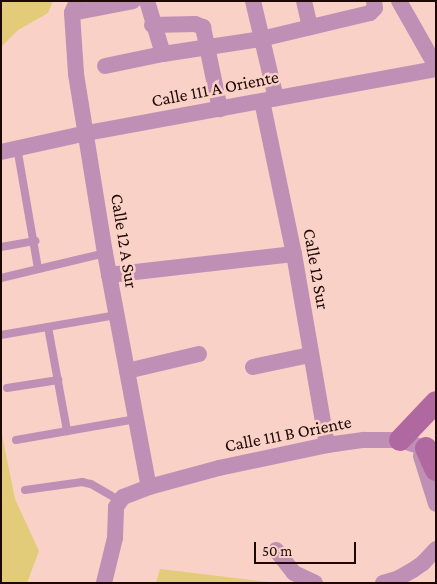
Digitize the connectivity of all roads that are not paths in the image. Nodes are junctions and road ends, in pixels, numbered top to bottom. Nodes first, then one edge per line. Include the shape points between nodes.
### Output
1 (133, 1) edge
2 (147, 1) edge
3 (253, 1) edge
4 (304, 1) edge
5 (399, 1) edge
6 (375, 5) edge
7 (74, 7) edge
8 (152, 25) junction
9 (310, 26) junction
10 (261, 40) junction
11 (208, 49) junction
12 (163, 54) junction
13 (105, 66) dead end
14 (436, 67) edge
15 (269, 100) junction
16 (220, 108) junction
17 (87, 133) junction
18 (17, 147) junction
19 (1, 152) edge
20 (35, 241) junction
21 (1, 247) edge
22 (105, 253) junction
23 (294, 254) junction
24 (38, 268) junction
25 (109, 275) junction
26 (1, 278) edge
27 (117, 315) junction
28 (48, 327) junction
29 (1, 335) edge
30 (200, 354) dead end
31 (310, 355) junction
32 (253, 366) dead end
33 (127, 371) junction
34 (58, 380) junction
35 (6, 388) dead end
36 (436, 402) edge
37 (136, 419) junction
38 (67, 431) junction
39 (16, 440) dead end
40 (327, 445) junction
41 (420, 446) edge
42 (436, 470) edge
43 (149, 487) junction
44 (25, 490) dead end
45 (119, 500) junction
46 (436, 504) edge
47 (436, 549) edge
48 (276, 550) dead end
49 (104, 583) edge
50 (315, 583) edge
51 (383, 583) edge

1 - 7 street
2 - 8 street
3 - 10 street, Calle 12 Sur
4 - 9 street
5 - 14 street
6 - 9 street via 370,13
7 - 17 street, Calle 12 A Sur via 76,74
8 - 11 street via 201,25
8 - 12 street
9 - 10 street
10 - 11 street
10 - 15 street, Calle 12 Sur
11 - 12 street
11 - 16 street
12 - 13 street
14 - 15 street, Calle 111 A Oriente
15 - 16 street, Calle 111 A Oriente
15 - 23 street, Calle 12 Sur
16 - 17 street, Calle 111 A Oriente
17 - 18 street, Calle 111 A Oriente
17 - 22 street, Calle 12 A Sur
18 - 19 street, Calle 111 A Oriente
18 - 20 lane
20 - 21 lane
20 - 24 lane
22 - 24 lane
22 - 25 street, Calle 12 A Sur
23 - 25 street
23 - 31 street, Calle 12 Sur
24 - 26 lane
25 - 27 street, Calle 12 A Sur
27 - 28 lane
27 - 33 street, Calle 12 A Sur
28 - 29 lane
28 - 34 lane
30 - 33 street
31 - 32 street
31 - 40 street, Calle 12 Sur
33 - 37 street, Calle 12 A Sur
34 - 35 lane
34 - 38 lane
36 - 41 main road
37 - 38 lane
37 - 43 street, Calle 12 A Sur
38 - 39 lane
40 - 41 street, Calle 111 B Oriente via 364,440
40 - 43 street, Calle 111 B Oriente
41 - 42 main road
41 - 46 street
43 - 45 street, Calle 111 B Oriente
44 - 45 lane via 82,482
45 - 49 street
47 - 51 street via 423,564
48 - 50 street via 294,574

